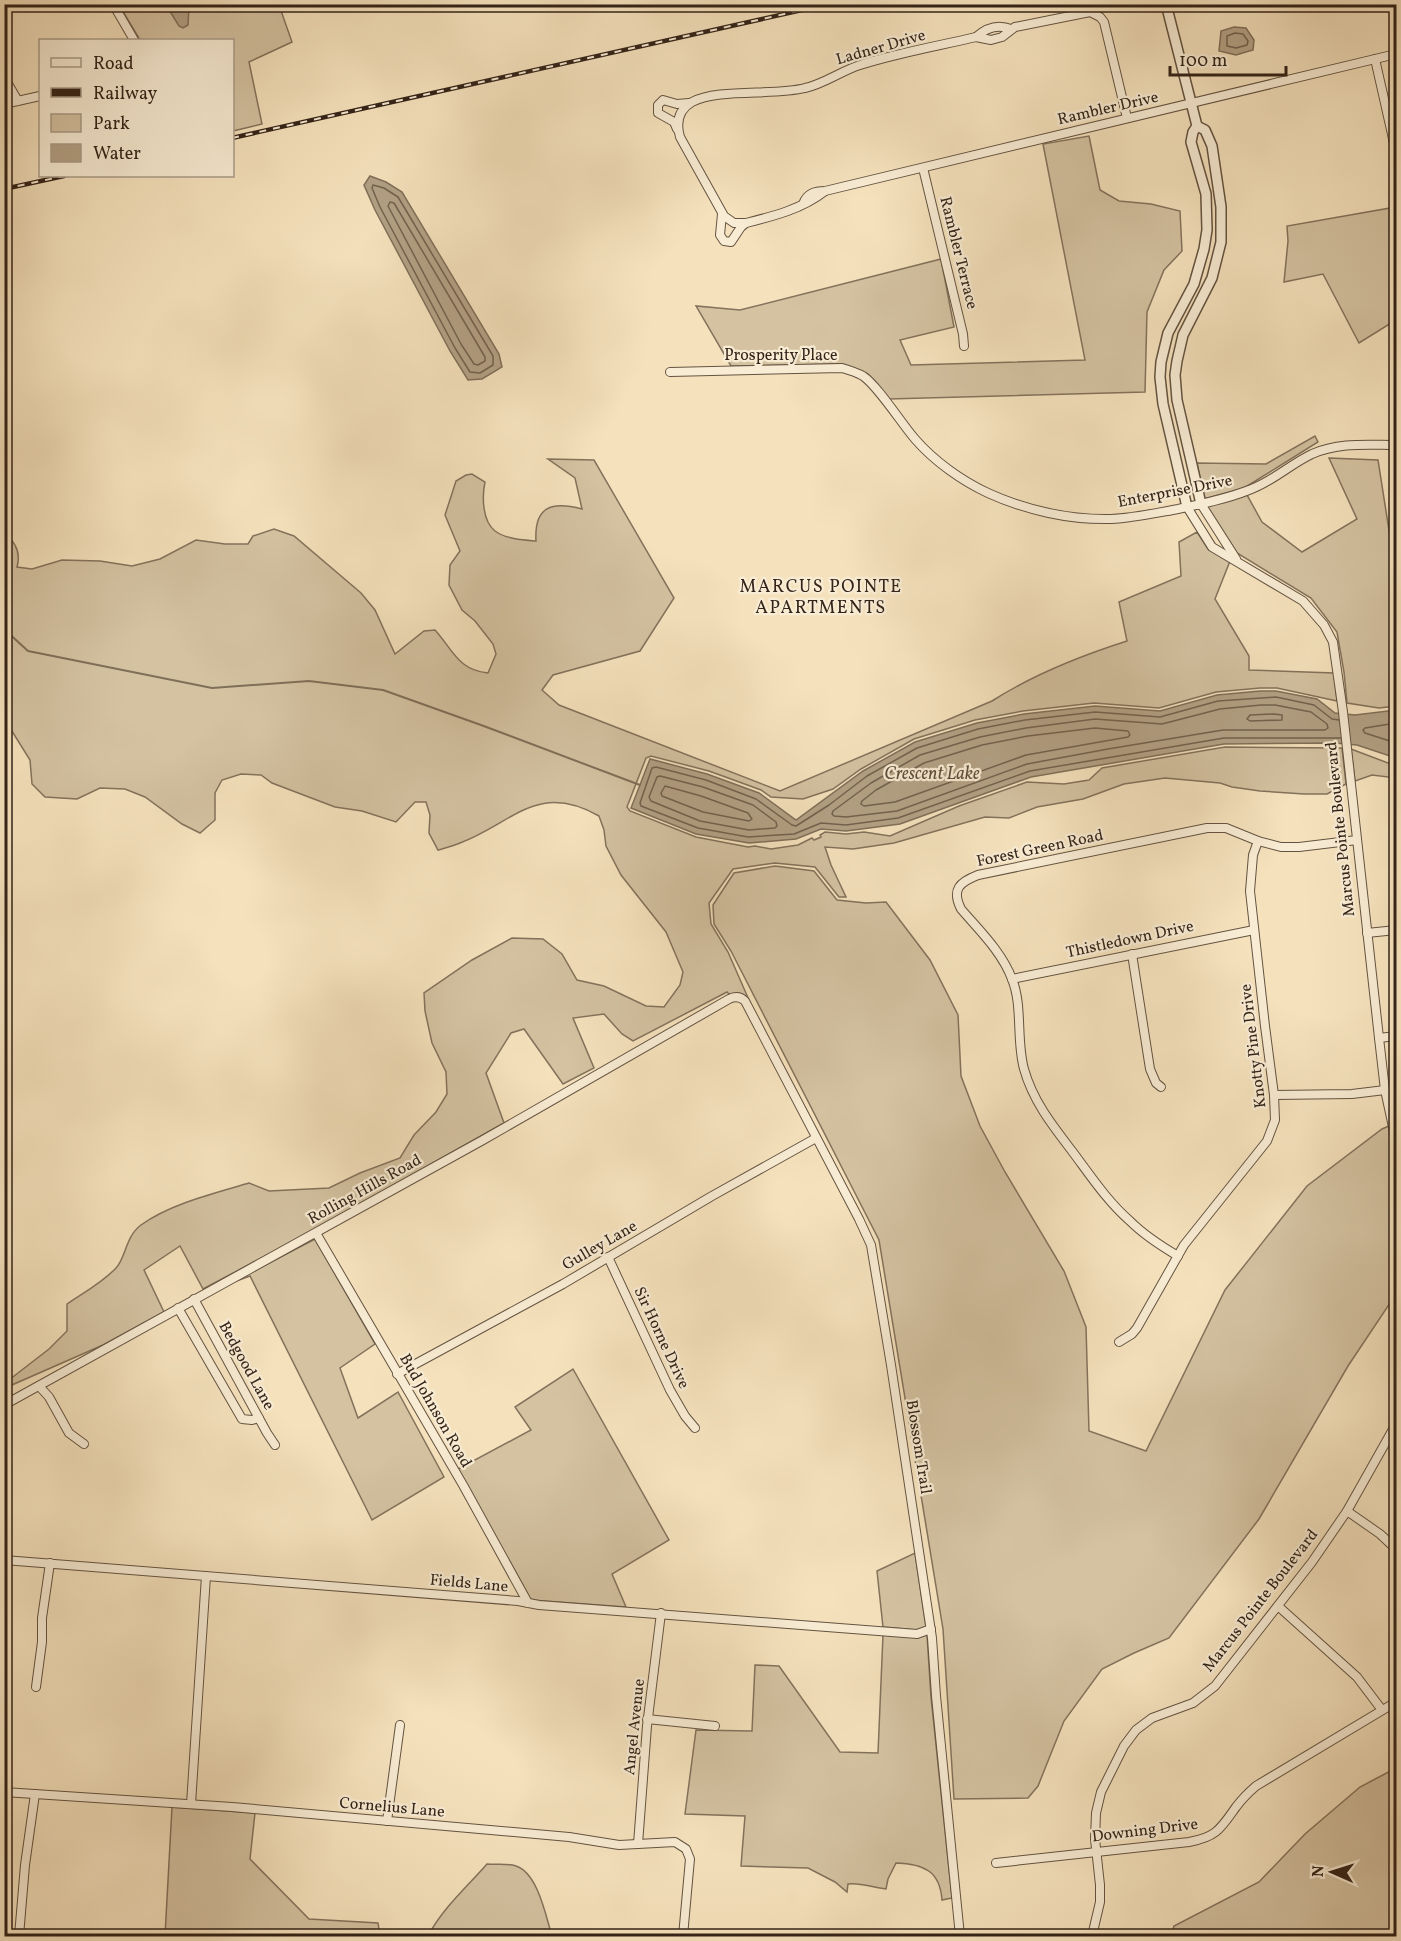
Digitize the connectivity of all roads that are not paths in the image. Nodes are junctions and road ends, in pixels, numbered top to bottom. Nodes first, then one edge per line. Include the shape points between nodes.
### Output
1 (113, 4) edge
2 (1166, 4) edge
3 (133, 39) edge
4 (1396, 54) edge
5 (1375, 59) junction
6 (4, 77) edge
7 (39, 96) edge
8 (18, 101) junction
9 (690, 103) junction
10 (4, 104) edge
11 (1192, 104) junction
12 (1127, 118) junction
13 (1197, 126) junction
14 (677, 129) junction
15 (1396, 152) edge
16 (923, 168) junction
17 (1215, 171) junction
18 (1201, 175) junction
19 (722, 214) junction
20 (746, 223) junction
21 (964, 346) dead end
22 (670, 372) dead end
23 (1396, 445) edge
24 (987, 492) joint
25 (1201, 504) junction
26 (1187, 507) junction
27 (1237, 560) junction
28 (1357, 840) junction
29 (1258, 841) junction
30 (1254, 930) junction
31 (1396, 930) edge
32 (1368, 933) junction
33 (1132, 954) junction
34 (1012, 979) junction
35 (737, 997) joint
36 (1396, 1036) edge
37 (1379, 1038) junction
38 (1161, 1087) dead end
39 (1385, 1090) junction
40 (1275, 1095) junction
41 (816, 1138) junction
42 (1396, 1141) edge
43 (316, 1233) junction
44 (1178, 1256) junction
45 (608, 1257) junction
46 (194, 1299) junction
47 (178, 1308) junction
48 (1119, 1342) dead end
49 (396, 1374) junction
50 (39, 1386) junction
51 (4, 1405) edge
52 (259, 1418) junction
53 (1396, 1424) edge
54 (695, 1428) dead end
55 (84, 1444) dead end
56 (275, 1444) dead end
57 (1347, 1511) junction
58 (1396, 1549) edge
59 (4, 1560) edge
60 (50, 1563) junction
61 (206, 1576) junction
62 (528, 1603) junction
63 (1278, 1606) junction
64 (661, 1613) junction
65 (931, 1629) junction
66 (36, 1687) dead end
67 (1396, 1702) edge
68 (1382, 1710) junction
69 (648, 1719) junction
70 (400, 1725) dead end
71 (715, 1726) dead end
72 (4, 1792) edge
73 (35, 1794) junction
74 (191, 1804) junction
75 (387, 1821) junction
76 (638, 1844) junction
77 (1096, 1852) junction
78 (996, 1863) dead end
79 (19, 1936) edge
80 (683, 1936) edge
81 (960, 1936) edge
82 (1092, 1936) edge

1 - 3 street
2 - 11 street, Marcus Pointe Boulevard
4 - 5 street, Rambler Drive
5 - 11 street, Rambler Drive
5 - 15 street
6 - 8 street
7 - 8 street
8 - 10 street
9 - 12 street, Ladner Drive via 708,96 808,88 860,65 976,38 991,40 1011,29 1090,12 1104,22
9 - 14 street via 680,114
9 - 14 street, Ladner Drive via 663,100 658,105 658,113 674,122
11 - 12 street, Rambler Drive
11 - 13 street, Marcus Pointe Boulevard
12 - 16 street, Rambler Drive
13 - 17 street, Marcus Pointe Boulevard via 1209,136
13 - 18 street, Marcus Pointe Boulevard via 1191,142
14 - 19 street, Ladner Drive
16 - 20 street, Rambler Drive via 825,191 784,213
16 - 21 street, Rambler Terrace
17 - 18 street
17 - 25 street, Marcus Pointe Boulevard via 1222,224 1217,261 1183,335 1175,375
18 - 26 street, Marcus Pointe Boulevard via 1207,212 1204,249 1194,284 1168,333 1160,377 1162,404
19 - 20 street via 731,222
19 - 20 street, Rambler Drive via 720,235 724,241 734,239
22 - 24 street, Prosperity Place via 842,368 854,372 873,386 928,453
23 - 25 street, Enterprise Drive via 1329,448 1249,490
24 - 26 street, Enterprise Drive via 1034,510 1068,516 1111,519
25 - 26 street, Enterprise Drive
25 - 27 street, Marcus Pointe Boulevard
26 - 27 street, Marcus Pointe Boulevard via 1212,547
27 - 28 street, Marcus Pointe Boulevard via 1303,601 1324,625 1335,650
28 - 29 street, Forest Green Road via 1289,847
28 - 32 street, Marcus Pointe Boulevard
29 - 30 street, Knotty Pine Drive via 1251,872
29 - 34 street, Forest Green Road via 1226,828 1207,828 964,880 957,890 958,902
30 - 33 street, Thistledown Drive
30 - 40 street, Knotty Pine Drive
31 - 32 street
32 - 37 street, Marcus Pointe Boulevard
33 - 34 street, Thistledown Drive
33 - 38 street via 1150,1070
34 - 44 street, Forest Green Road via 1020,1050 1036,1101 1108,1200 1137,1228
35 - 41 street, Blossom Trail via 745,1001
35 - 43 street, Rolling Hills Road
36 - 37 street
37 - 39 street, Marcus Pointe Boulevard
39 - 40 street
39 - 42 street, Marcus Pointe Boulevard
40 - 44 street, Knotty Pine Drive via 1275,1120 1267,1141
41 - 45 street, Gulley Lane
41 - 65 street, Blossom Trail via 871,1245
43 - 46 street, Rolling Hills Road
43 - 49 street, Bud Johnson Road
44 - 48 street, Knotty Pine Drive via 1137,1328
45 - 49 street, Gulley Lane
45 - 54 street, Sir Horne Drive via 670,1390
46 - 47 street, Rolling Hills Road
46 - 52 street, Bedgood Lane
47 - 50 street, Rolling Hills Road
47 - 52 street via 242,1419
49 - 62 street, Bud Johnson Road
50 - 51 street, Rolling Hills Road
50 - 55 street via 69,1433
52 - 56 street, Bedgood Lane
53 - 57 street, Marcus Pointe Boulevard
57 - 58 street
57 - 63 street, Marcus Pointe Boulevard
59 - 60 street, Fields Lane
60 - 61 street, Fields Lane
60 - 66 street
61 - 62 street, Fields Lane
61 - 74 street
62 - 64 street, Fields Lane
63 - 68 street via 1357,1677
63 - 77 street, Marcus Pointe Boulevard via 1215,1686 1193,1703 1152,1718 1128,1740 1098,1802
64 - 65 street, Fields Lane via 917,1634
64 - 69 street, Angel Avenue
65 - 81 street, Blossom Trail
67 - 68 street, Downing Drive
68 - 77 street, Downing Drive via 1256,1786 1212,1835 1189,1842
69 - 71 street
69 - 76 street, Angel Avenue
70 - 75 street
72 - 73 street, Cornelius Lane
73 - 74 street, Cornelius Lane
73 - 79 street
74 - 75 street, Cornelius Lane
75 - 76 street, Cornelius Lane
76 - 80 street, Cornelius Lane via 675,1842 689,1854
77 - 78 street, Downing Drive
77 - 82 street, Marcus Pointe Boulevard via 1100,1902

